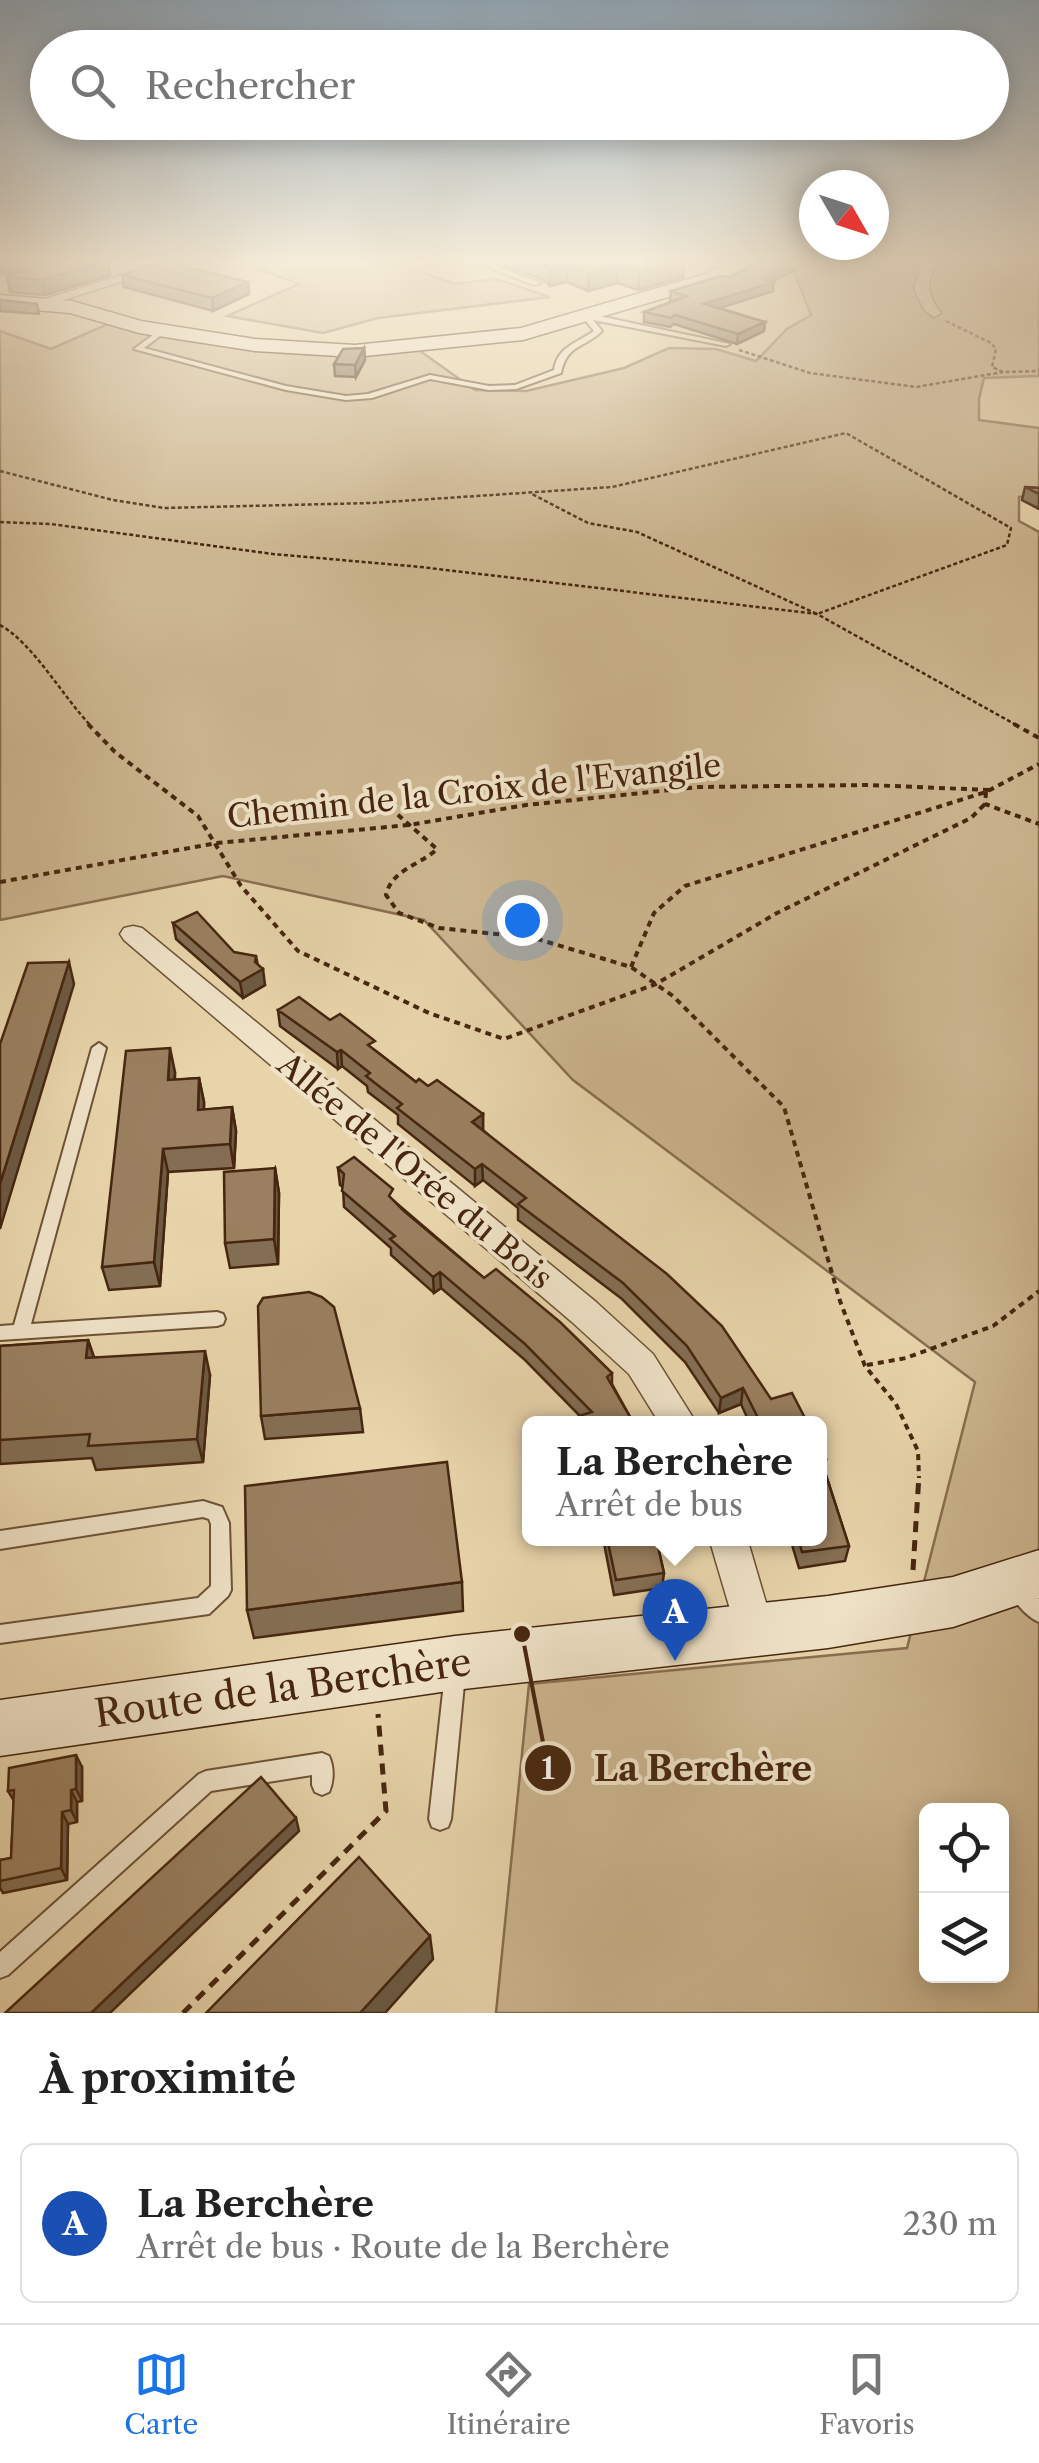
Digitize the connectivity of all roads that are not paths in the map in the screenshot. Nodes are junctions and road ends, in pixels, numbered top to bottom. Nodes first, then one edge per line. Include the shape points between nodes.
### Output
1 (161, 356) edge
2 (561, 356) edge
3 (133, 934) dead end
4 (99, 1048) dead end
5 (218, 1319) dead end
6 (22, 1331) junction
7 (0, 1332) edge
8 (675, 1416) edge
9 (0, 1540) edge
10 (730, 1546) edge
11 (1031, 1590) edge
12 (754, 1630) junction
13 (0, 1634) edge
14 (454, 1664) junction
15 (0, 1728) edge
16 (322, 1785) dead end
17 (440, 1819) dead end
18 (0, 1968) edge

1 - 2 lane via 346,398 430,377 489,388 537,382 558,371
3 - 8 street, Allée de l'Orée du Bois via 584,1312 642,1364
4 - 6 lane
5 - 6 lane
6 - 7 lane
9 - 13 lane via 203,1510 220,1523 221,1590 202,1607
10 - 12 street
11 - 12 street, Route de la Berchère
12 - 14 street, Route de la Berchère
14 - 15 street, Route de la Berchère
14 - 17 lane
16 - 18 lane via 322,1763 206,1781

